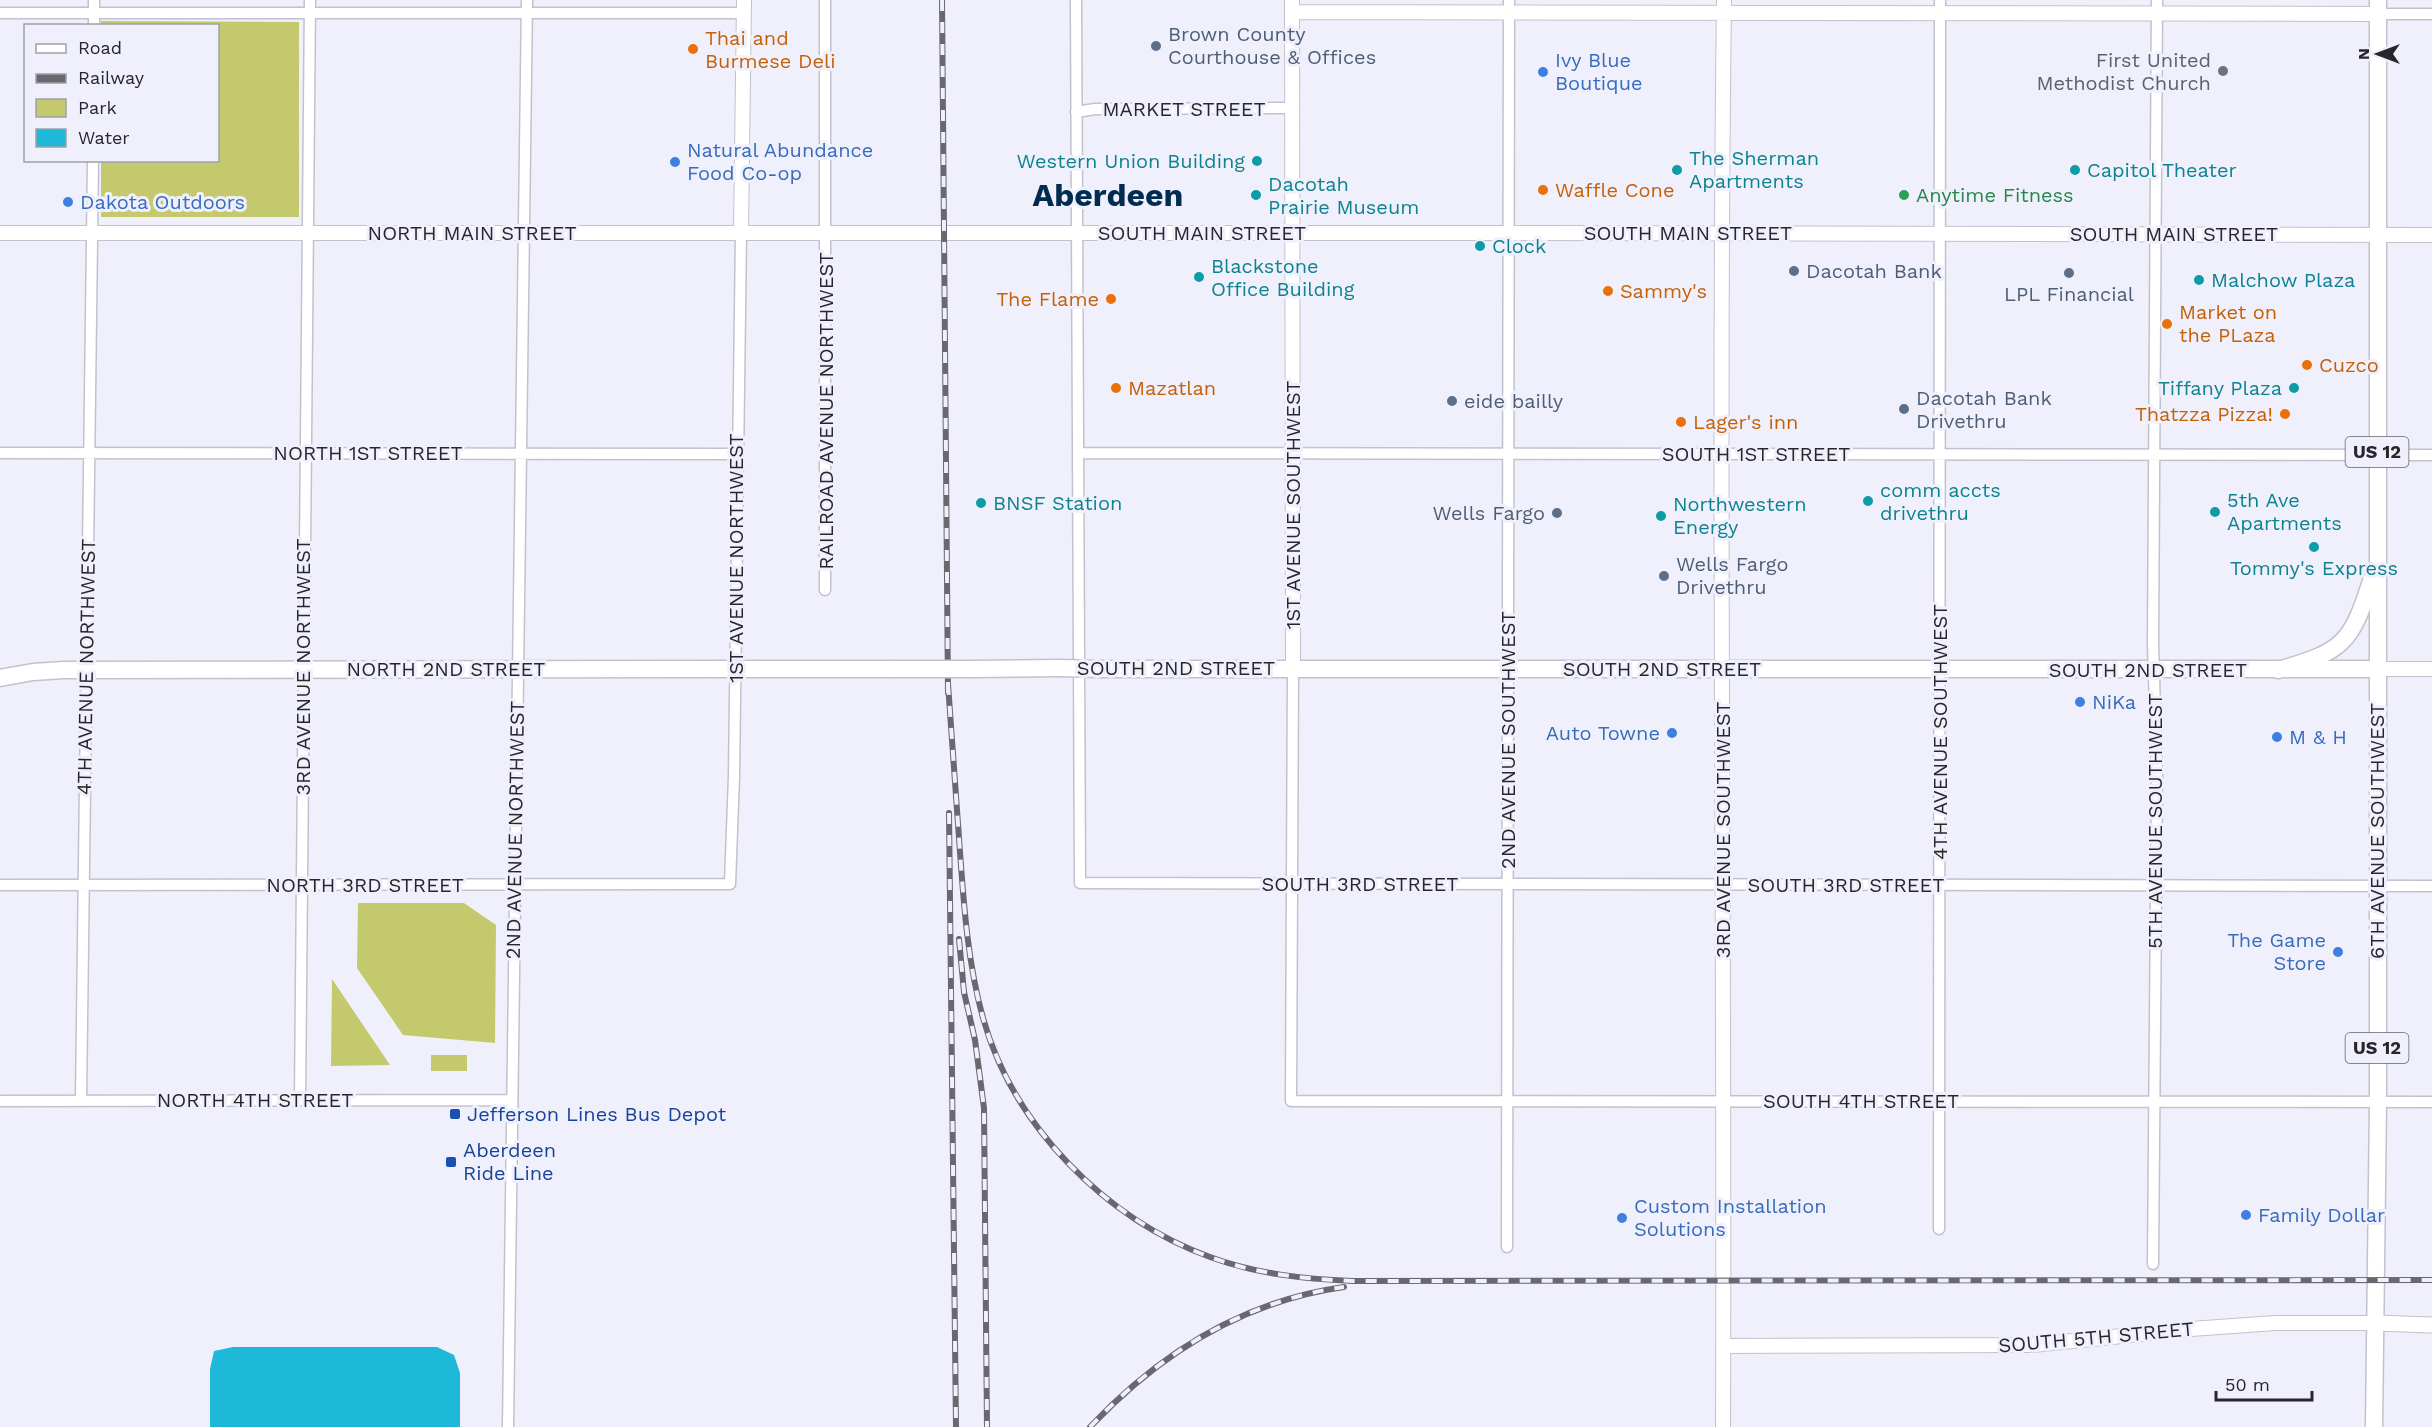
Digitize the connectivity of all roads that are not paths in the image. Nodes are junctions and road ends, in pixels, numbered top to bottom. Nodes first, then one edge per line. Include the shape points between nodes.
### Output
1 (94, 0) edge
2 (310, 0) edge
3 (527, 0) edge
4 (825, 0) edge
5 (1076, 0) edge
6 (1292, 6) edge
7 (1509, 6) edge
8 (1724, 6) edge
9 (744, 7) edge
10 (1940, 7) edge
11 (2157, 7) edge
12 (2378, 7) edge
13 (526, 12) junction
14 (0, 13) edge
15 (94, 13) junction
16 (310, 13) junction
17 (2432, 14) edge
18 (94, 24) edge
19 (1293, 108) junction
20 (1076, 112) junction
21 (93, 162) edge
22 (524, 232) junction
23 (741, 232) junction
24 (826, 232) junction
25 (945, 233) joint
26 (1078, 233) junction
27 (1293, 233) junction
28 (1509, 233) junction
29 (1724, 233) junction
30 (0, 234) edge
31 (93, 234) junction
32 (307, 234) junction
33 (1941, 234) junction
34 (2157, 234) junction
35 (2378, 235) junction
36 (2432, 235) edge
37 (0, 453) edge
38 (89, 453) junction
39 (304, 453) junction
40 (520, 453) junction
41 (1079, 453) junction
42 (1293, 453) junction
43 (1723, 453) junction
44 (2154, 453) junction
45 (736, 454) junction
46 (1509, 454) junction
47 (1940, 454) junction
48 (2377, 455) junction
49 (2432, 455) edge
50 (2378, 560) junction
51 (825, 590) dead end
52 (1293, 668) junction
53 (1722, 668) junction
54 (303, 669) junction
55 (518, 669) junction
56 (893, 669) joint
57 (1941, 669) junction
58 (2155, 669) junction
59 (2377, 669) junction
60 (2432, 669) edge
61 (87, 670) junction
62 (1508, 670) junction
63 (2278, 670) junction
64 (0, 678) edge
65 (302, 884) junction
66 (730, 884) joint
67 (1292, 884) junction
68 (0, 885) edge
69 (83, 885) junction
70 (514, 885) junction
71 (1508, 885) junction
72 (1723, 885) junction
73 (1940, 885) junction
74 (2155, 886) junction
75 (2377, 886) junction
76 (2432, 886) edge
77 (81, 1100) junction
78 (300, 1100) junction
79 (511, 1100) junction
80 (1507, 1100) junction
81 (0, 1101) edge
82 (1291, 1101) joint
83 (1725, 1101) junction
84 (1940, 1101) junction
85 (2155, 1102) junction
86 (2378, 1102) junction
87 (2432, 1102) edge
88 (1939, 1229) dead end
89 (1507, 1247) dead end
90 (2153, 1264) dead end
91 (2376, 1323) junction
92 (2432, 1325) edge
93 (1723, 1346) junction
94 (507, 1427) edge
95 (1723, 1427) edge
96 (2374, 1427) edge

1 - 15 street
2 - 16 street, 3RD AVENUE NORTHWEST
3 - 13 street, 2ND AVENUE NORTHWEST
4 - 24 street, RAILROAD AVENUE NORTHWEST
5 - 20 street
6 - 7 street
6 - 19 street, 1ST AVENUE SOUTHWEST
7 - 8 street
7 - 28 street, 2ND AVENUE SOUTHWEST
8 - 10 street
8 - 29 street, 3RD AVENUE SOUTHWEST
9 - 13 street
9 - 23 street
10 - 11 street
10 - 33 street, 4TH AVENUE SOUTHWEST
11 - 12 street
11 - 34 street, 5TH AVENUE SOUTHWEST
12 - 17 street
12 - 35 main road, US 12
13 - 16 street
13 - 22 street, 2ND AVENUE NORTHWEST
14 - 15 street
15 - 16 street
15 - 18 street
16 - 32 street, 3RD AVENUE NORTHWEST
19 - 20 street, MARKET STREET
19 - 27 street, 1ST AVENUE SOUTHWEST
20 - 26 street
21 - 31 street, 4TH AVENUE NORTHWEST
22 - 23 street, NORTH MAIN STREET
22 - 32 street, NORTH MAIN STREET
22 - 40 street, 2ND AVENUE NORTHWEST
23 - 24 street, NORTH MAIN STREET
23 - 45 street, 1ST AVENUE NORTHWEST
24 - 25 street, NORTH MAIN STREET
24 - 51 street, RAILROAD AVENUE NORTHWEST
25 - 26 street, SOUTH MAIN STREET
26 - 27 street, SOUTH MAIN STREET
26 - 41 street
27 - 28 street, SOUTH MAIN STREET
27 - 42 street, 1ST AVENUE SOUTHWEST
28 - 29 street, SOUTH MAIN STREET
28 - 46 street, 2ND AVENUE SOUTHWEST
29 - 33 street, SOUTH MAIN STREET
29 - 43 street, 3RD AVENUE SOUTHWEST
30 - 31 street, NORTH MAIN STREET
31 - 32 street, NORTH MAIN STREET
31 - 38 street, 4TH AVENUE NORTHWEST
32 - 39 street, 3RD AVENUE NORTHWEST
33 - 34 street, SOUTH MAIN STREET
33 - 47 street, 4TH AVENUE SOUTHWEST
34 - 35 street, SOUTH MAIN STREET
34 - 44 street, 5TH AVENUE SOUTHWEST
35 - 36 street, SOUTH MAIN STREET
35 - 48 main road, 6TH AVENUE SOUTHWEST / US 12
37 - 38 street, NORTH 1ST STREET
38 - 39 street, NORTH 1ST STREET
38 - 61 street, 4TH AVENUE NORTHWEST
39 - 40 street, NORTH 1ST STREET
39 - 54 street, 3RD AVENUE NORTHWEST
40 - 45 street, NORTH 1ST STREET
40 - 55 street, 2ND AVENUE NORTHWEST
41 - 42 street, SOUTH 1ST STREET
41 - 67 street, SOUTH 3RD STREET via 1080,883
42 - 46 street, SOUTH 1ST STREET
42 - 52 street, 1ST AVENUE SOUTHWEST
43 - 46 street, SOUTH 1ST STREET
43 - 47 street, SOUTH 1ST STREET
43 - 53 street, 3RD AVENUE SOUTHWEST
44 - 47 street, SOUTH 1ST STREET
44 - 48 street, SOUTH 1ST STREET
44 - 58 street, 5TH AVENUE SOUTHWEST
45 - 66 street, 1ST AVENUE NORTHWEST
46 - 62 street, 2ND AVENUE SOUTHWEST
47 - 57 street, 4TH AVENUE SOUTHWEST
48 - 49 street, SOUTH 1ST STREET
48 - 50 main road, 6TH AVENUE SOUTHWEST / US 12
50 - 59 main road, 6TH AVENUE SOUTHWEST / US 12
50 - 63 main road via 2363,607 2344,642 2324,655
52 - 56 main road, SOUTH 2ND STREET, bridge
52 - 62 main road, SOUTH 2ND STREET
52 - 67 street, 1ST AVENUE SOUTHWEST
53 - 57 main road, SOUTH 2ND STREET
53 - 62 main road, SOUTH 2ND STREET
53 - 72 street, 3RD AVENUE SOUTHWEST
54 - 55 main road, NORTH 2ND STREET
54 - 61 main road, NORTH 2ND STREET
54 - 65 street, 3RD AVENUE NORTHWEST
55 - 56 main road, NORTH 2ND STREET, bridge
55 - 70 street, 2ND AVENUE NORTHWEST
57 - 58 main road, SOUTH 2ND STREET
57 - 73 street, 4TH AVENUE SOUTHWEST
58 - 63 main road, SOUTH 2ND STREET
58 - 74 street, 5TH AVENUE SOUTHWEST
59 - 60 street, SOUTH 2ND STREET
59 - 63 main road, SOUTH 2ND STREET
59 - 75 main road, 6TH AVENUE SOUTHWEST / US 12
61 - 64 main road, NORTH 2ND STREET
61 - 69 street, 4TH AVENUE NORTHWEST
62 - 71 street, 2ND AVENUE SOUTHWEST
65 - 69 street, NORTH 3RD STREET
65 - 70 street, NORTH 3RD STREET
65 - 78 street, 3RD AVENUE NORTHWEST
66 - 70 street, NORTH 3RD STREET
67 - 71 street, SOUTH 3RD STREET
67 - 82 street, 1ST AVENUE SOUTHWEST
68 - 69 street, NORTH 3RD STREET
69 - 77 street, 4TH AVENUE NORTHWEST
70 - 79 street, 2ND AVENUE NORTHWEST
71 - 72 street, SOUTH 3RD STREET
71 - 80 street, 2ND AVENUE SOUTHWEST
72 - 73 street, SOUTH 3RD STREET
72 - 83 street, 3RD AVENUE SOUTHWEST
73 - 74 street, SOUTH 3RD STREET
73 - 84 street, 4TH AVENUE SOUTHWEST
74 - 75 street, SOUTH 3RD STREET
74 - 85 street, 5TH AVENUE SOUTHWEST
75 - 76 street, SOUTH 3RD STREET
75 - 86 main road, 6TH AVENUE SOUTHWEST / US 12
77 - 78 street, NORTH 4TH STREET
77 - 81 street, NORTH 4TH STREET
78 - 79 street, NORTH 4TH STREET
79 - 94 street, 2ND AVENUE NORTHWEST
80 - 82 street, SOUTH 4TH STREET
80 - 83 street, SOUTH 4TH STREET
80 - 89 street, 2ND AVENUE SOUTHWEST
83 - 84 street, SOUTH 4TH STREET
83 - 93 street, 3RD AVENUE SOUTHWEST
84 - 85 street, SOUTH 4TH STREET
84 - 88 street, 4TH AVENUE SOUTHWEST
85 - 86 street, SOUTH 4TH STREET
85 - 90 street, 5TH AVENUE SOUTHWEST
86 - 87 street, SOUTH 4TH STREET
86 - 91 main road, 6TH AVENUE SOUTHWEST / US 12
91 - 92 main road, SOUTH 5TH STREET
91 - 93 street, SOUTH 5TH STREET via 2265,1324 2033,1345
91 - 96 main road, 6TH AVENUE SOUTHWEST / US 12
93 - 95 street, 3RD AVENUE SOUTHWEST

